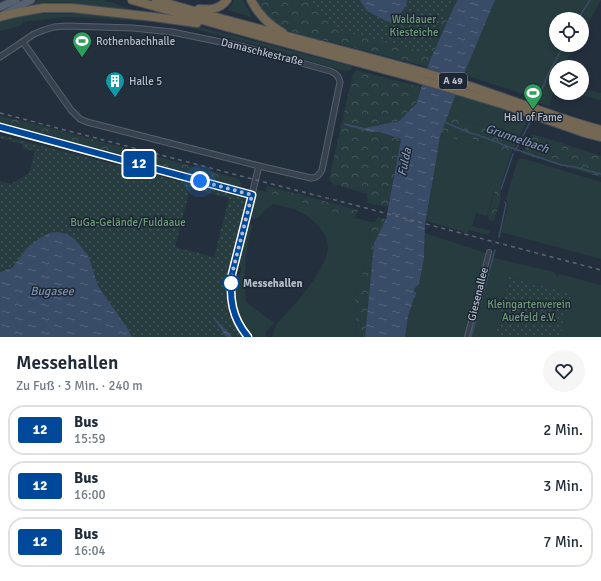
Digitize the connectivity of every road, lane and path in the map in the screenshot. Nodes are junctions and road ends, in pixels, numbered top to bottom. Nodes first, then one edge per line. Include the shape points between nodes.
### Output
1 (16, 0) edge
2 (31, 0) edge
3 (132, 0) edge
4 (228, 0) edge
5 (250, 0) edge
6 (160, 1) edge
7 (0, 7) edge
8 (0, 16) edge
9 (227, 27) junction
10 (297, 39) junction
11 (23, 42) junction
12 (347, 56) junction
13 (0, 58) edge
14 (555, 119) junction
15 (0, 127) edge
16 (601, 130) edge
17 (601, 137) edge
18 (259, 166) junction
19 (252, 195) junction
20 (489, 252) dead end
21 (248, 337) edge
22 (467, 337) edge

1 - 7 main road
2 - 8 main road
3 - 9 highway, A 49
4 - 6 highway via 209,10
5 - 10 highway via 264,19
6 - 10 highway, A 49
8 - 9 highway via 42,8 72,8
9 - 12 highway, A 49
10 - 12 highway, A 49
11 - 13 street, Damaschkestraße
11 - 18 street, Damaschkestraße via 80,119
11 - 18 street, Damaschkestraße via 34,34 54,27 133,28 172,32 245,47 337,74 340,88 319,175 311,178
12 - 14 highway, A 49 via 413,69 469,86
14 - 16 highway, A 49
14 - 17 highway, A 49
15 - 19 street
18 - 19 street
19 - 21 street via 231,285 234,314
20 - 22 street, Giesenallee

